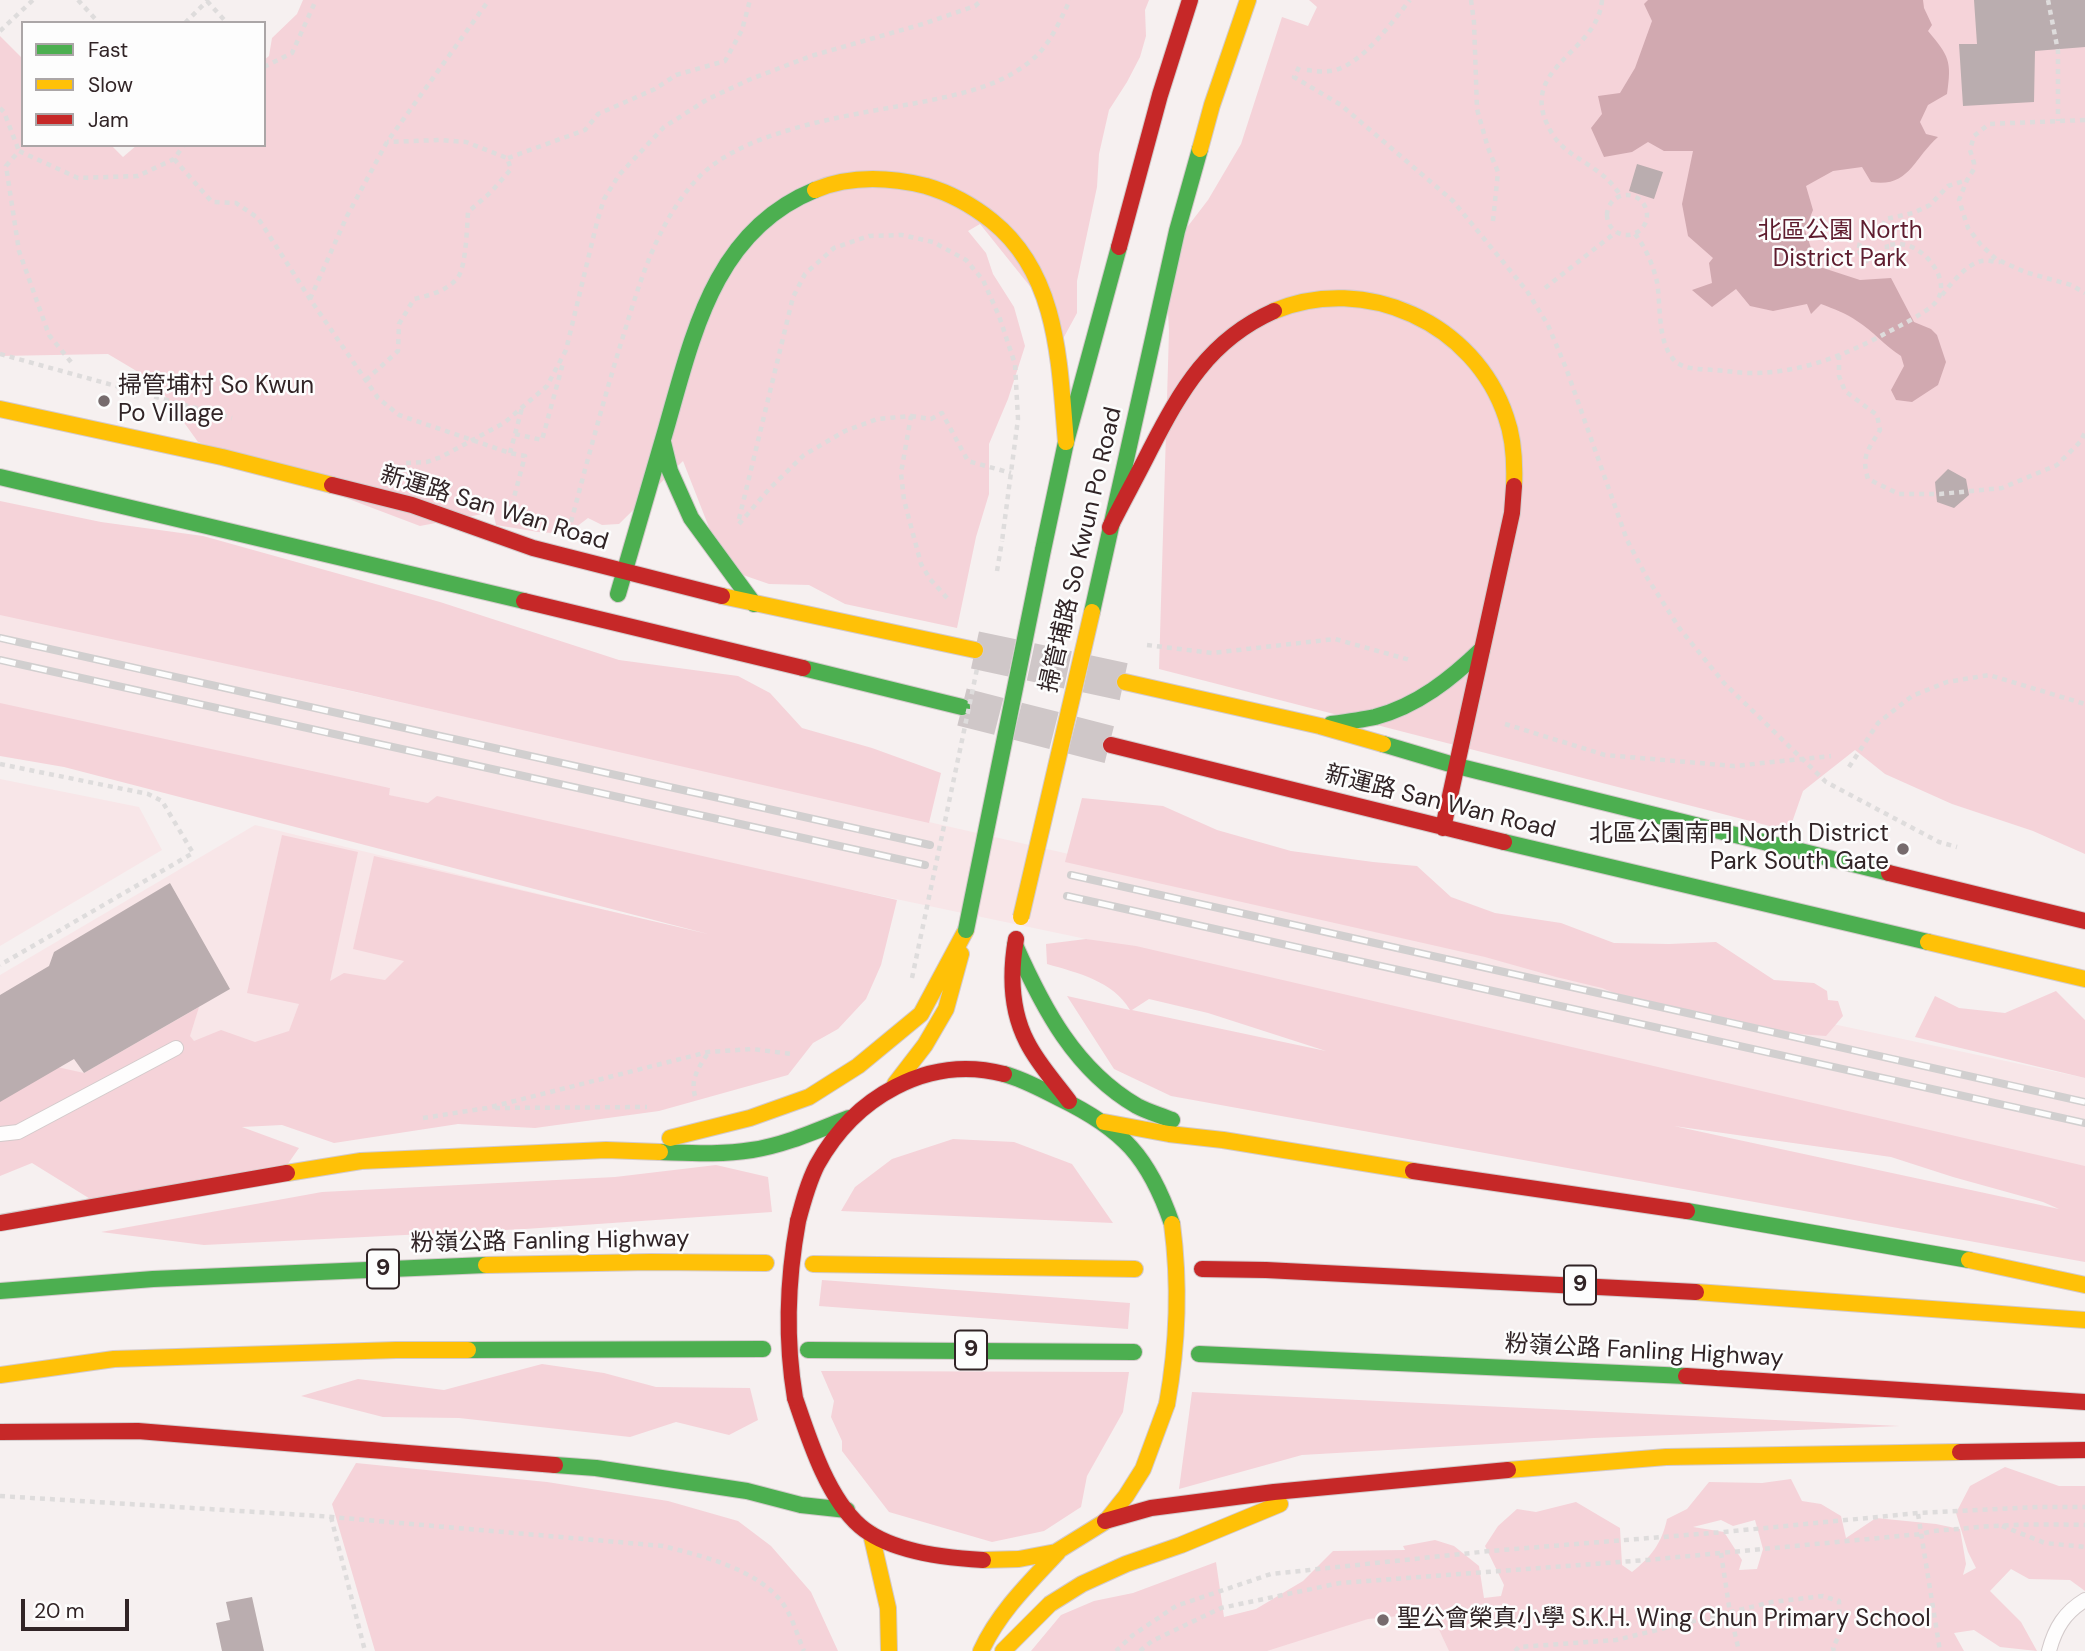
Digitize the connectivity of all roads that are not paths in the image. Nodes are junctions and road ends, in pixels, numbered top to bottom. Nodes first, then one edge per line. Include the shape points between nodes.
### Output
1 (1190, 0) edge
2 (1248, 0) edge
3 (0, 409) edge
4 (663, 442) junction
5 (1066, 443) junction
6 (0, 477) edge
7 (1110, 527) junction
8 (625, 572) junction
9 (754, 604) junction
10 (610, 621) junction
11 (1482, 649) junction
12 (976, 657) tunnel mouth
13 (1125, 682) tunnel mouth
14 (961, 708) tunnel mouth
15 (1320, 726) junction
16 (1111, 745) tunnel mouth
17 (1457, 766) junction
18 (1443, 828) junction
19 (2085, 921) edge
20 (966, 930) junction
21 (1015, 945) junction
22 (2085, 979) edge
23 (177, 1048) dead end
24 (895, 1084) junction
25 (1070, 1103) junction
26 (849, 1118) junction
27 (1104, 1122) junction
28 (0, 1134) edge
29 (1223, 1140) junction
30 (606, 1150) junction
31 (0, 1223) edge
32 (766, 1263) dead end
33 (813, 1264) dead end
34 (1135, 1269) dead end
35 (1202, 1269) dead end
36 (2085, 1285) edge
37 (0, 1291) edge
38 (2085, 1320) edge
39 (763, 1349) dead end
40 (808, 1350) dead end
41 (1134, 1352) dead end
42 (1199, 1354) dead end
43 (0, 1375) edge
44 (2085, 1402) edge
45 (0, 1432) edge
46 (2085, 1450) edge
47 (1322, 1489) junction
48 (847, 1510) junction
49 (1105, 1521) junction
50 (871, 1534) junction
51 (1058, 1552) junction
52 (2085, 1600) edge
53 (890, 1651) edge
54 (981, 1651) edge
55 (1003, 1651) edge
56 (2049, 1651) edge

1 - 5 main road, 掃管埔路 So Kwun Po Road
2 - 7 main road, 掃管埔路 So Kwun Po Road via 1212,105 1177,232
3 - 8 main road, 新運路 San Wan Road via 222,457 412,505 533,548
4 - 5 main road via 701,313 742,241 785,204 811,191 838,183 891,179 938,188 968,202 1000,226 1030,263 1050,310 1056,340
4 - 8 main road
4 - 9 main road via 691,518
5 - 20 main road, 掃管埔路 So Kwun Po Road, bridge
6 - 10 main road
7 - 11 main road via 1176,398 1211,353 1238,330 1265,314 1318,300 1344,299 1398,308 1440,329 1476,361 1502,404 1510,429 1515,482 1512,513
7 - 21 main road, 掃管埔路 So Kwun Po Road, bridge
8 - 9 main road, 新運路 San Wan Road
8 - 10 main road
9 - 12 main road, 新運路 San Wan Road
10 - 14 main road
11 - 15 main road via 1435,690 1407,704 1380,716
11 - 17 main road
13 - 15 main road, 新運路 San Wan Road
15 - 17 main road, 新運路 San Wan Road
16 - 18 main road, 新運路 San Wan Road
17 - 18 main road
17 - 19 main road, 新運路 San Wan Road
18 - 22 main road, 新運路 San Wan Road
20 - 24 main road, 掃管埔路 So Kwun Po Road via 946,1009
20 - 30 main road via 921,1014 858,1066 809,1097 699,1132
21 - 25 main road, 掃管埔路 So Kwun Po Road via 1016,1013 1026,1041
21 - 29 main road via 1062,1037 1090,1069 1138,1106
23 - 28 lane via 18,1132
24 - 25 main road via 938,1071 993,1071
24 - 26 main road
25 - 27 main road
26 - 30 main road via 754,1150 711,1154
26 - 48 main road, bridge via 817,1166 807,1191 798,1221 786,1326 795,1398 804,1426
27 - 29 main road
27 - 49 main road, bridge via 1130,1143 1164,1196 1178,1261 1178,1331 1167,1404 1142,1470
29 - 36 main road via 1710,1214
30 - 31 main road via 362,1161
32 - 37 main road, 粉嶺公路 Fanling Highway / 9 via 391,1268 79,1282
33 - 34 main road
35 - 38 main road, 9 via 1627,1287
39 - 43 main road via 396,1350 114,1359
40 - 41 main road, 9
42 - 44 main road, 粉嶺公路 Fanling Highway via 1622,1372
45 - 48 main road via 138,1432 596,1468
46 - 47 main road via 1666,1457
47 - 49 main road via 1151,1508
47 - 55 main road via 1082,1584 1050,1604
48 - 50 main road
49 - 51 main road
50 - 51 main road via 929,1555 989,1561
50 - 53 main road via 888,1608
51 - 54 main road via 1020,1594
52 - 56 lane via 2071,1608 2059,1624

